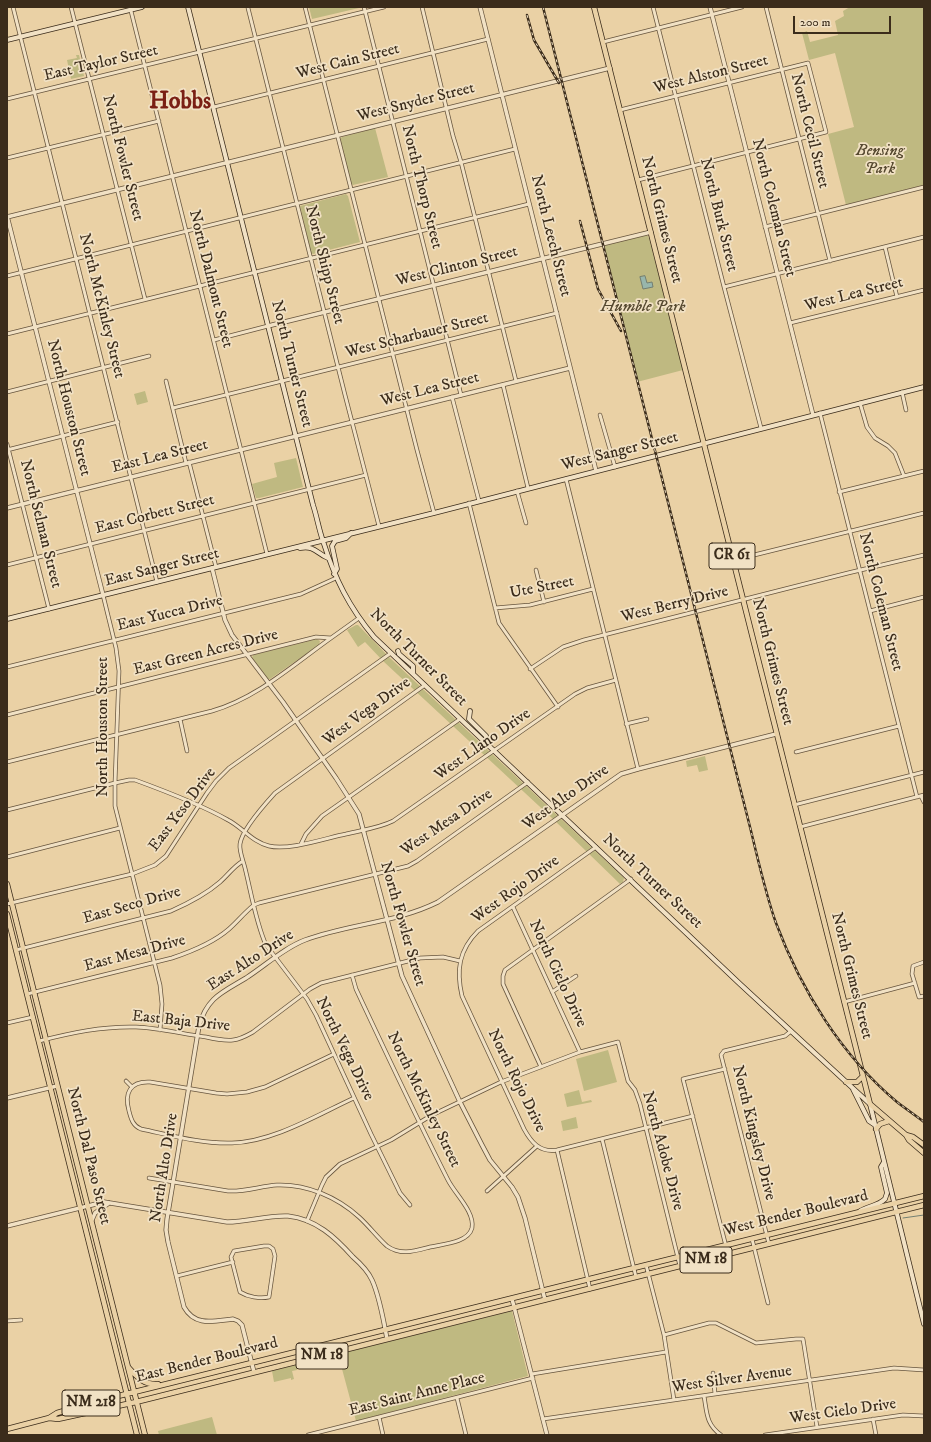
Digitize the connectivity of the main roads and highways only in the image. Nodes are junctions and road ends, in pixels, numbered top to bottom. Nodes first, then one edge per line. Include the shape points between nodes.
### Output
1 (142, 7) edge
2 (188, 7) edge
3 (594, 7) edge
4 (130, 8) edge
5 (7, 40) edge
6 (924, 387) edge
7 (704, 443) junction
8 (352, 533) junction
9 (323, 540) junction
10 (273, 553) junction
11 (328, 558) junction
12 (335, 576) junction
13 (7, 619) edge
14 (398, 651) dead end
15 (413, 674) junction
16 (470, 711) dead end
17 (488, 744) junction
18 (7, 884) edge
19 (9, 903) edge
20 (7, 914) edge
21 (8, 923) edge
22 (863, 1076) junction
23 (846, 1082) junction
24 (852, 1087) junction
25 (870, 1104) junction
26 (889, 1120) junction
27 (876, 1127) junction
28 (906, 1135) junction
29 (924, 1145) edge
30 (924, 1153) edge
31 (884, 1162) junction
32 (924, 1196) edge
33 (895, 1204) junction
34 (924, 1206) edge
35 (858, 1212) junction
36 (897, 1212) junction
37 (827, 1220) junction
38 (829, 1229) junction
39 (512, 1299) joint
40 (514, 1308) joint
41 (924, 1324) edge
42 (127, 1366) junction
43 (190, 1378) junction
44 (164, 1384) junction
45 (190, 1388) junction
46 (134, 1392) junction
47 (127, 1394) junction
48 (136, 1402) junction
49 (130, 1403) junction
50 (49, 1418) junction
51 (7, 1429) edge
52 (138, 1435) edge
53 (145, 1435) edge

1 - 4 main road
2 - 9 main road, North Turner Street
3 - 7 main road, North Grimes Street / CR 61
4 - 5 main road
6 - 7 main road, West Sanger Street
7 - 8 main road, West Sanger Street
7 - 22 main road, North Grimes Street / CR 61
8 - 9 main road, West Sanger Street
8 - 12 main road via 335,541 332,546 337,569
9 - 10 main road, East Sanger Street
9 - 11 main road, North Turner Street
10 - 11 main road via 308,547
10 - 13 main road, East Sanger Street
11 - 12 main road, North Turner Street
12 - 15 main road, North Turner Street via 347,600 374,637
14 - 15 main road via 413,666
15 - 17 main road, North Turner Street
16 - 17 main road via 469,719 486,736
17 - 23 main road, North Turner Street
18 - 19 main road, North Dal Paso Street
19 - 42 main road, North Dal Paso Street via 23,948
20 - 21 main road, North Dal Paso Street
21 - 47 main road, North Dal Paso Street
22 - 23 main road via 857,1082
22 - 25 main road, North Grimes Street / CR 61
23 - 24 main road, North Turner Street
24 - 25 main road, North Turner Street
24 - 27 main road via 868,1121
25 - 26 main road, North Turner Street
25 - 27 main road, North Grimes Street / CR 61
26 - 27 main road
26 - 28 main road, North Turner Street
27 - 31 main road, North Grimes Street / CR 61
28 - 29 main road, North Turner Street via 912,1136
28 - 30 main road, North Turner Street
31 - 33 main road, North Grimes Street / CR 61
31 - 35 main road via 881,1167 887,1194 885,1199
32 - 33 main road, West Bender Boulevard / NM 18
33 - 35 main road, West Bender Boulevard / NM 18
33 - 36 main road, North Grimes Street / CR 61
34 - 36 main road, West Bender Boulevard / NM 18
35 - 37 main road, West Bender Boulevard / NM 18
36 - 38 main road, West Bender Boulevard / NM 18
36 - 41 main road, North Grimes Street / CR 61
37 - 38 main road
37 - 39 main road, West Bender Boulevard / NM 18
38 - 40 main road, West Bender Boulevard / NM 18
39 - 43 main road, East Bender Boulevard / NM 18
40 - 45 main road, East Bender Boulevard / NM 18
42 - 44 main road via 135,1376 148,1384
42 - 46 main road, North Dal Paso Street
43 - 44 main road, East Bender Boulevard / NM 18
43 - 45 main road
44 - 46 main road, East Bender Boulevard / NM 18
45 - 48 main road, East Bender Boulevard / NM 18
46 - 47 main road, East Bender Boulevard / NM 218
46 - 48 main road, North Dal Paso Street
47 - 49 main road, North Dal Paso Street
47 - 50 main road, East Bender Boulevard / NM 218 via 57,1413
48 - 49 main road, East Bender Boulevard / NM 18
48 - 53 main road, North Dal Paso Street
49 - 50 main road, East Bender Boulevard via 58,1419
49 - 52 main road, North Dal Paso Street
50 - 51 main road, East Bender Boulevard / NM 218

